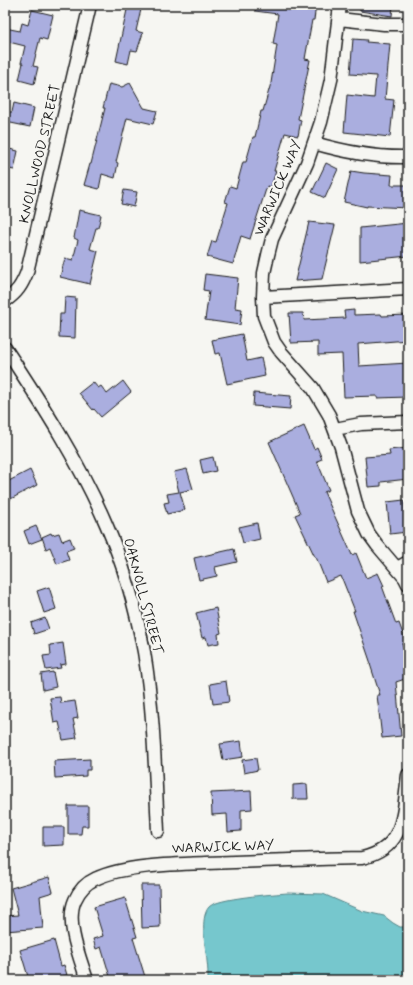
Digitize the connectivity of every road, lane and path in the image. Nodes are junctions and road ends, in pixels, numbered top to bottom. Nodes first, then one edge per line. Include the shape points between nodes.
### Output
1 (90, 5) edge
2 (340, 5) edge
3 (339, 19) junction
4 (408, 24) edge
5 (314, 143) junction
6 (408, 156) edge
7 (408, 289) edge
8 (263, 298) junction
9 (5, 301) edge
10 (5, 348) edge
11 (408, 422) edge
12 (335, 429) junction
13 (408, 562) edge
14 (397, 568) junction
15 (408, 584) edge
16 (408, 775) edge
17 (158, 831) dead end
18 (87, 980) edge

1 - 9 street, KNOLLWOOD STREET via 27,272 17,292
2 - 3 street, WARWICK WAY
3 - 4 street
3 - 5 street, WARWICK WAY via 327,100
5 - 6 street via 367,155
5 - 8 street, WARWICK WAY via 272,239 264,273
7 - 8 street
8 - 12 street, WARWICK WAY via 264,316 274,342 313,388
10 - 17 street, OAKNOLL STREET via 70,454 106,524 123,568 139,629 148,680
11 - 12 street via 361,424
12 - 14 street, WARWICK WAY via 363,523 377,545
13 - 14 street
14 - 15 street, WARWICK WAY
16 - 18 street, WARWICK WAY via 399,831 387,846 372,856 162,865 116,872 86,884 74,901 71,914 74,936

